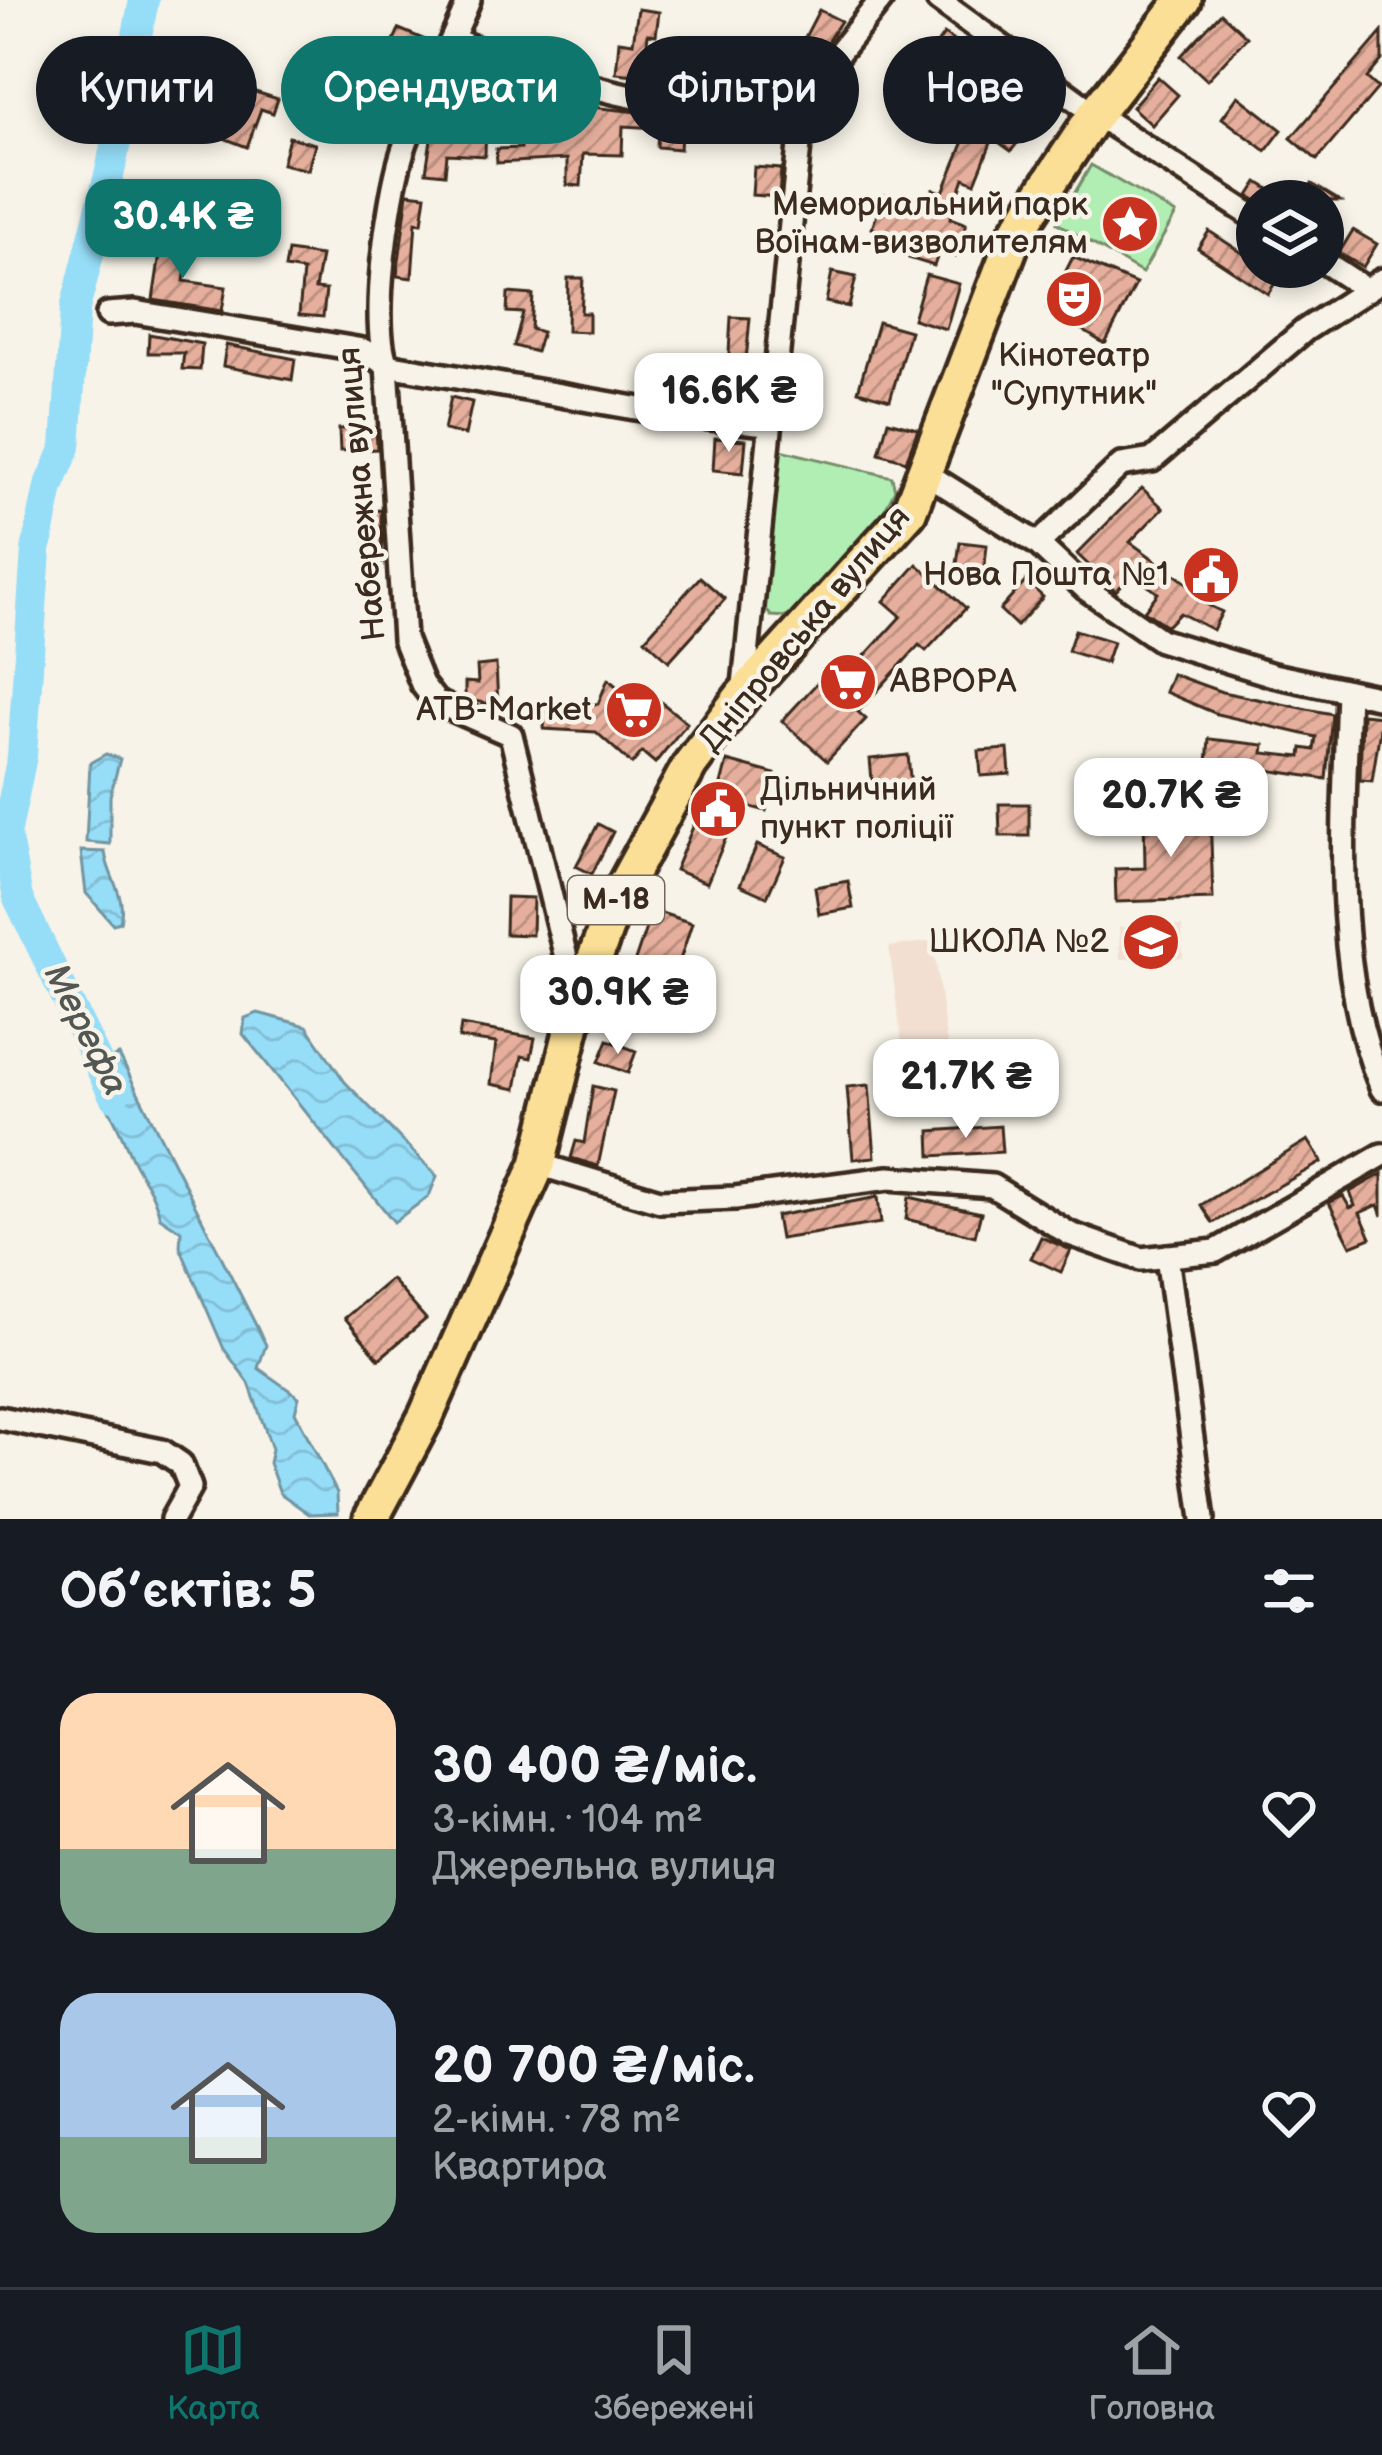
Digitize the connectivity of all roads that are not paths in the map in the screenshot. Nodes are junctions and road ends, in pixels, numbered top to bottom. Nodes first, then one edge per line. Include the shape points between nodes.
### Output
1 (469, 0) edge
2 (881, 0) edge
3 (938, 0) edge
4 (1184, 0) edge
5 (455, 36) edge
6 (852, 36) edge
7 (1095, 114) junction
8 (407, 144) edge
9 (799, 144) edge
10 (1236, 205) edge
11 (1344, 271) edge
12 (1375, 285) edge
13 (109, 314) dead end
14 (387, 365) junction
15 (767, 424) junction
16 (927, 474) junction
17 (1038, 544) junction
18 (1348, 691) junction
19 (743, 695) junction
20 (1382, 698) edge
21 (578, 1004) junction
22 (1382, 1089) edge
23 (1382, 1156) edge
24 (538, 1164) junction
25 (1167, 1256) junction
26 (0, 1418) edge
27 (172, 1519) edge
28 (371, 1519) edge
29 (1203, 1519) edge

1 - 5 street, Набережна вулиця
2 - 6 street
3 - 7 street
4 - 7 highway, Дніпровська вулиця / М-18
7 - 10 street
7 - 16 highway, Дніпровська вулиця / М-18 via 1015,235
8 - 14 street, Набережна вулиця via 382,307 379,346
9 - 15 street
11 - 12 street
12 - 17 street via 1305,330 1152,460 1121,465
13 - 14 street via 363,350
14 - 15 street
14 - 21 street, Набережна вулиця via 404,640 436,702 511,735
15 - 19 street
16 - 17 street
16 - 19 highway, Дніпровська вулиця / М-18 via 897,528
17 - 18 street via 1085,589 1160,640
18 - 20 street
18 - 22 street via 1349,932 1367,1053
19 - 21 highway, Дніпровська вулиця / М-18 via 690,765 616,901
21 - 24 highway, Дніпровська вулиця / М-18
23 - 25 street via 1216,1251
24 - 25 street via 661,1201 889,1178 992,1186 1070,1234 1141,1259
24 - 28 highway, Дніпровська вулиця / М-18
25 - 29 street
26 - 27 street via 162,1450 181,1464 190,1487

